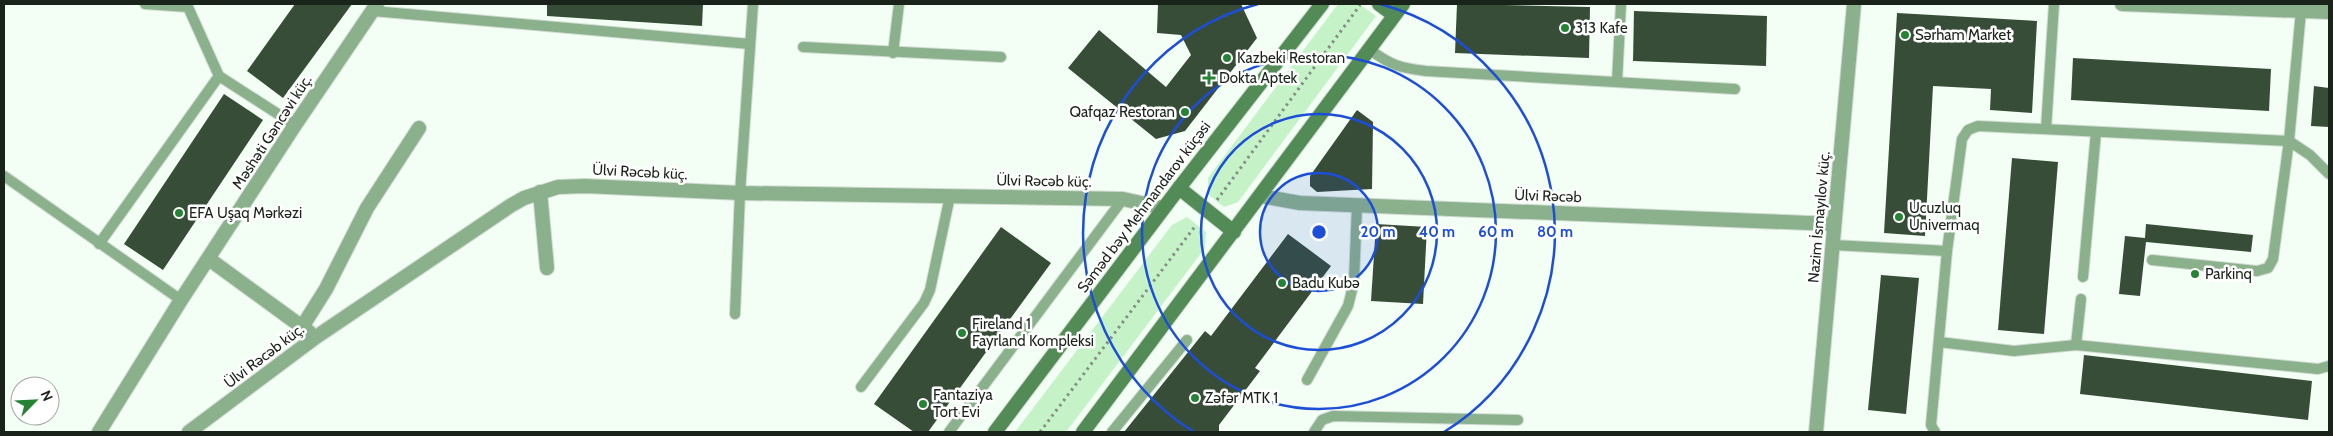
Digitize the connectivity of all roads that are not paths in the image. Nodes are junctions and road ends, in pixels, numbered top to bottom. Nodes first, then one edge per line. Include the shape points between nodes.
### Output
1 (145, 4) edge
2 (753, 4) edge
3 (899, 4) edge
4 (1322, 4) edge
5 (1379, 4) edge
6 (1403, 4) edge
7 (1621, 4) edge
8 (1854, 4) edge
9 (2054, 4) edge
10 (2122, 4) edge
11 (188, 5) edge
12 (2260, 6) edge
13 (375, 7) edge
14 (2302, 11) junction
15 (2329, 12) edge
16 (1394, 15) junction
17 (750, 44) junction
18 (802, 47) dead end
19 (1369, 49) junction
20 (893, 53) junction
21 (1001, 57) dead end
22 (219, 76) junction
23 (1617, 82) junction
24 (1734, 89) dead end
25 (295, 125) junction
26 (419, 128) dead end
27 (2046, 129) junction
28 (2096, 132) junction
29 (2289, 141) junction
30 (2329, 174) edge
31 (4, 176) edge
32 (1179, 188) junction
33 (540, 192) junction
34 (740, 192) junction
35 (950, 196) junction
36 (1261, 196) junction
37 (1123, 199) junction
38 (1358, 205) junction
39 (1163, 208) junction
40 (1834, 224) junction
41 (1234, 232) junction
42 (99, 244) junction
43 (1833, 245) junction
44 (1947, 251) junction
45 (209, 259) junction
46 (2152, 260) dead end
47 (547, 268) dead end
48 (2083, 277) dead end
49 (2081, 299) dead end
50 (181, 300) junction
51 (735, 314) dead end
52 (302, 327) junction
53 (316, 337) junction
54 (1187, 340) dead end
55 (1939, 342) junction
56 (2076, 345) junction
57 (2329, 366) edge
58 (1307, 380) dead end
59 (861, 387) dead end
60 (1518, 420) dead end
61 (99, 432) edge
62 (189, 432) edge
63 (949, 432) edge
64 (995, 432) edge
65 (1083, 432) edge
66 (1112, 432) edge
67 (1314, 432) edge
68 (1816, 432) edge
69 (1936, 432) edge

1 - 11 lane
2 - 17 lane
3 - 20 lane
4 - 32 main road, Səməd bəy Mehmandarov küçəsi
5 - 16 main road
6 - 16 main road
7 - 23 lane
8 - 40 street, Nazim İsmayılov küç.
9 - 27 lane
10 - 12 street
11 - 22 lane
12 - 14 street
13 - 17 lane
13 - 25 street, Məshəti Gəncəvi küç.
14 - 15 street
14 - 29 lane
16 - 19 main road
17 - 34 lane
18 - 20 lane
19 - 23 lane via 1400,68
19 - 36 main road
20 - 21 lane
22 - 25 lane
22 - 42 lane
23 - 24 lane
25 - 45 street, Məshəti Gəncəvi küç.
26 - 52 street via 367,208 326,289
27 - 28 lane
27 - 44 lane via 1978,126 1968,130 1962,139
28 - 29 lane
28 - 48 lane
29 - 30 lane via 2310,155
29 - 46 lane via 2273,259 2268,268 2257,271
31 - 42 lane
32 - 39 main road, Səməd bəy Mehmandarov küçəsi
32 - 41 main road
33 - 34 street, Ülvi Rəcəb küç. via 558,187 586,186
33 - 47 street
33 - 53 street, Ülvi Rəcəb küç. via 510,206
34 - 35 street, Ülvi Rəcəb küç.
34 - 51 lane
35 - 37 street, Ülvi Rəcəb küç.
35 - 59 lane via 930,290 924,304
36 - 38 street, Ülvi Rəcəb via 1300,203
36 - 41 main road
37 - 39 street, Ülvi Rəcəb küç.
37 - 63 lane
38 - 40 street, Ülvi Rəcəb
38 - 58 lane via 1354,282 1348,306
39 - 64 main road, Səməd bəy Mehmandarov küçəsi
40 - 43 street, Nazim İsmayılov küç.
41 - 65 main road
42 - 50 lane
43 - 44 lane
43 - 68 street, Nazim İsmayılov küç.
44 - 55 lane
45 - 50 street, Məshəti Gəncəvi küç.
45 - 52 street
49 - 56 lane
50 - 61 street, Məshəti Gəncəvi küç.
52 - 53 street
53 - 62 street, Ülvi Rəcəb küç.
54 - 66 lane
55 - 56 lane via 2014,351
55 - 69 lane via 1931,425
56 - 57 lane via 2318,369
60 - 67 lane via 1333,416 1322,420

